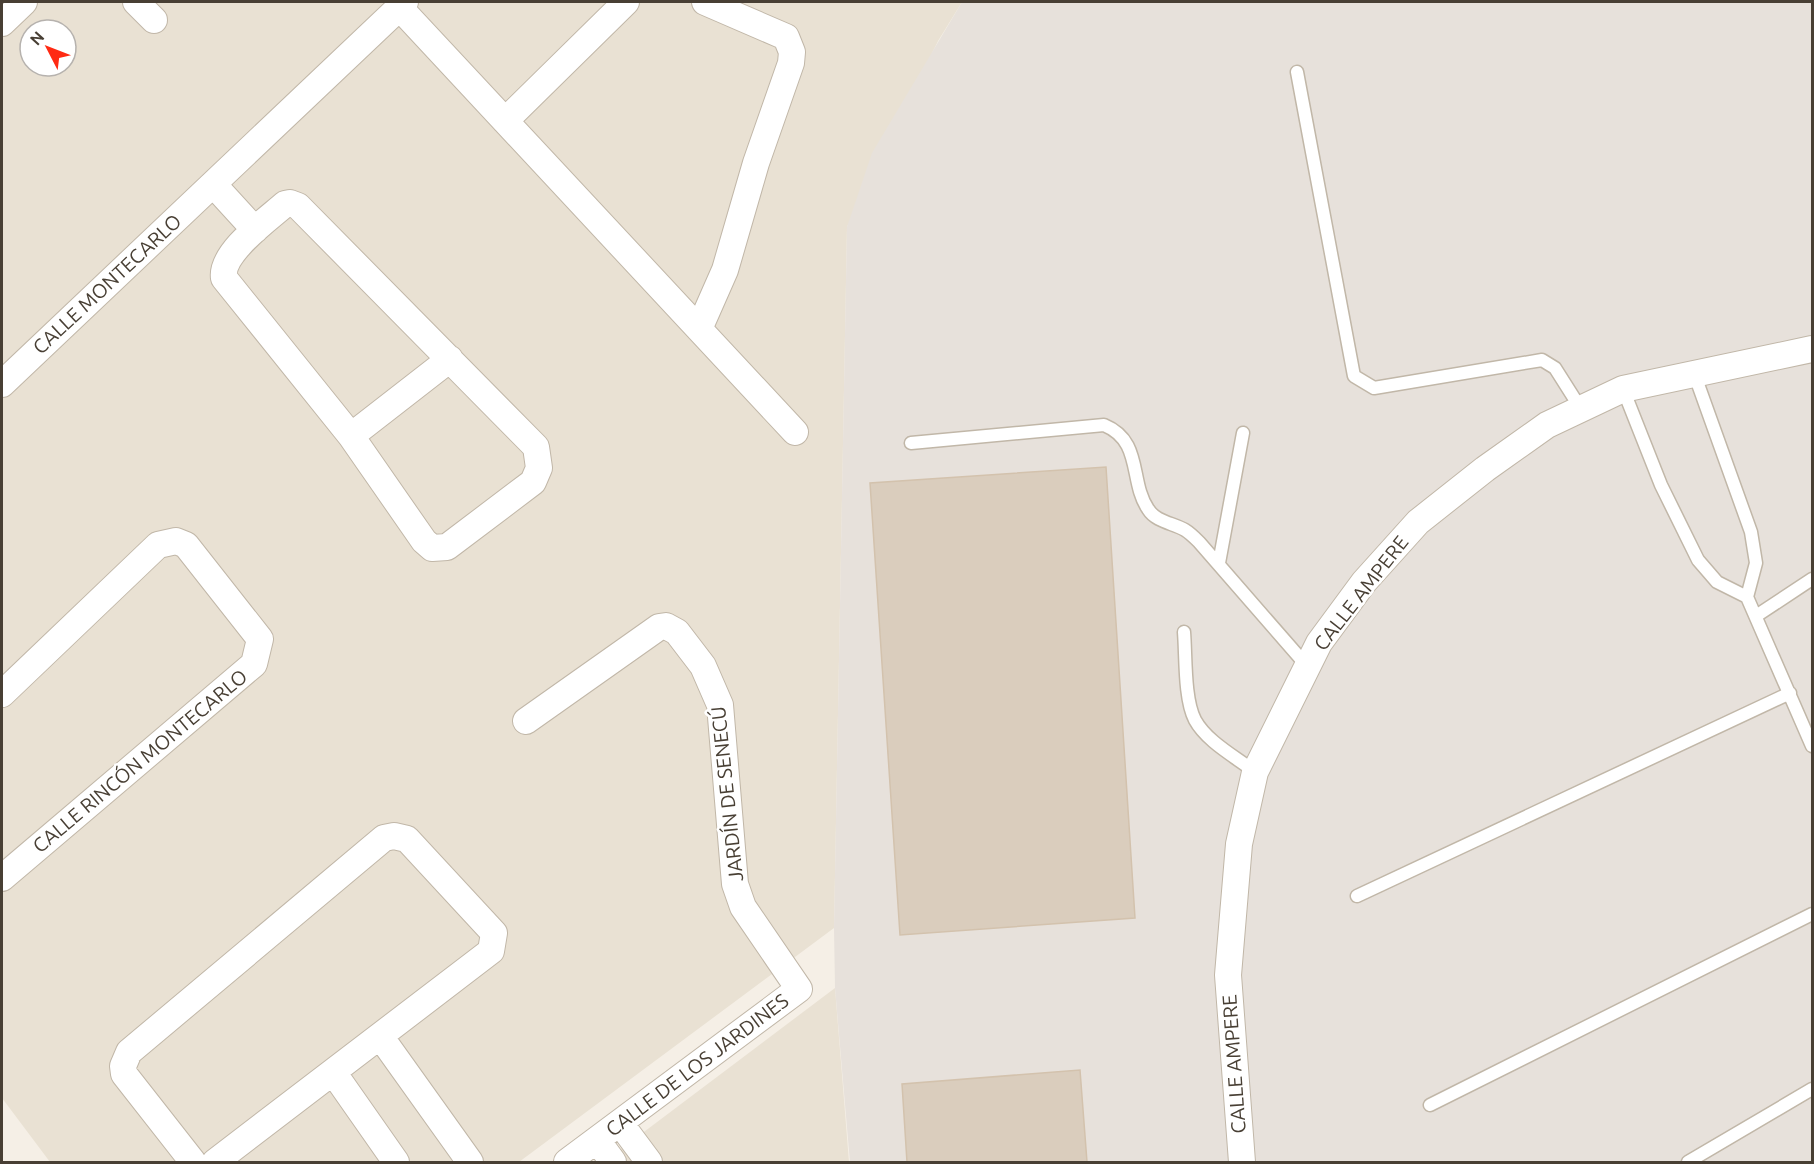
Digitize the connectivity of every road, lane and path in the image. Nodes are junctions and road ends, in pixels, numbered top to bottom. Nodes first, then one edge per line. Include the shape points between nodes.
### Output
1 (24, 2) edge
2 (135, 2) edge
3 (626, 2) edge
4 (705, 2) edge
5 (402, 4) edge
6 (154, 20) dead end
7 (2, 23) edge
8 (1297, 72) dead end
9 (505, 121) junction
10 (213, 184) junction
11 (255, 230) junction
12 (699, 329) junction
13 (1812, 349) edge
14 (450, 359) junction
15 (1694, 373) junction
16 (2, 384) edge
17 (1623, 389) junction
18 (1581, 409) junction
19 (795, 432) dead end
20 (1243, 433) dead end
21 (351, 436) junction
22 (911, 443) dead end
23 (1219, 563) junction
24 (1812, 579) edge
25 (1747, 597) junction
26 (1756, 616) junction
27 (1185, 632) dead end
28 (1307, 666) junction
29 (2, 693) edge
30 (1790, 693) junction
31 (526, 722) dead end
32 (1812, 746) edge
33 (1255, 772) junction
34 (2, 878) edge
35 (1357, 896) dead end
36 (1812, 914) edge
37 (799, 989) joint
38 (380, 1036) junction
39 (333, 1072) junction
40 (1812, 1089) edge
41 (1430, 1105) dead end
42 (620, 1123) junction
43 (597, 1140) junction
44 (193, 1162) edge
45 (215, 1162) edge
46 (396, 1162) edge
47 (470, 1162) edge
48 (567, 1162) edge
49 (613, 1162) edge
50 (649, 1162) edge
51 (1242, 1162) edge
52 (1688, 1162) edge

1 - 7 street
2 - 6 street
3 - 9 street
4 - 12 street via 786,37 792,52 725,270
5 - 9 street
5 - 10 street, CALLE MONTECARLO
8 - 18 lane via 1354,376 1374,388 1542,360 1555,368
9 - 12 street
10 - 11 street
10 - 16 street, CALLE MONTECARLO
11 - 14 street via 285,204 298,206
11 - 21 street via 225,262 224,278
12 - 19 street
13 - 15 street, CALLE AMPERE
14 - 21 street
14 - 21 street via 536,447 539,468 533,482 447,547 432,548
15 - 17 street, CALLE AMPERE
15 - 25 lane via 1750,532 1756,563
17 - 18 street, CALLE AMPERE
17 - 25 lane via 1661,485 1698,560 1718,582
18 - 28 street, CALLE AMPERE via 1538,432 1418,522 1364,582 1318,643
20 - 23 lane
22 - 23 lane via 1104,425 1112,428 1125,438 1148,510 1162,521 1185,530
23 - 28 lane
24 - 26 lane
25 - 26 lane
26 - 30 lane
27 - 33 lane via 1194,719 1209,737
28 - 33 street, CALLE AMPERE
29 - 34 street, CALLE RINCÓN MONTECARLO via 158,545 168,541 186,545 260,639 254,664
30 - 32 lane
30 - 35 lane
31 - 37 street, JARDÍN DE SENECÚ via 659,627 677,632 703,666 720,705 735,884 743,907
33 - 51 street, CALLE AMPERE via 1239,844 1228,975
36 - 41 lane
37 - 42 street, CALLE DE LOS JARDINES
38 - 39 street
38 - 44 street via 483,958 495,942 494,933 407,840 394,836 384,838 129,1052 124,1074
38 - 47 street
39 - 45 street
39 - 46 street
40 - 52 lane
42 - 43 street, CALLE DE LOS JARDINES
42 - 50 street
43 - 48 street, CALLE DE LOS JARDINES
43 - 49 street

